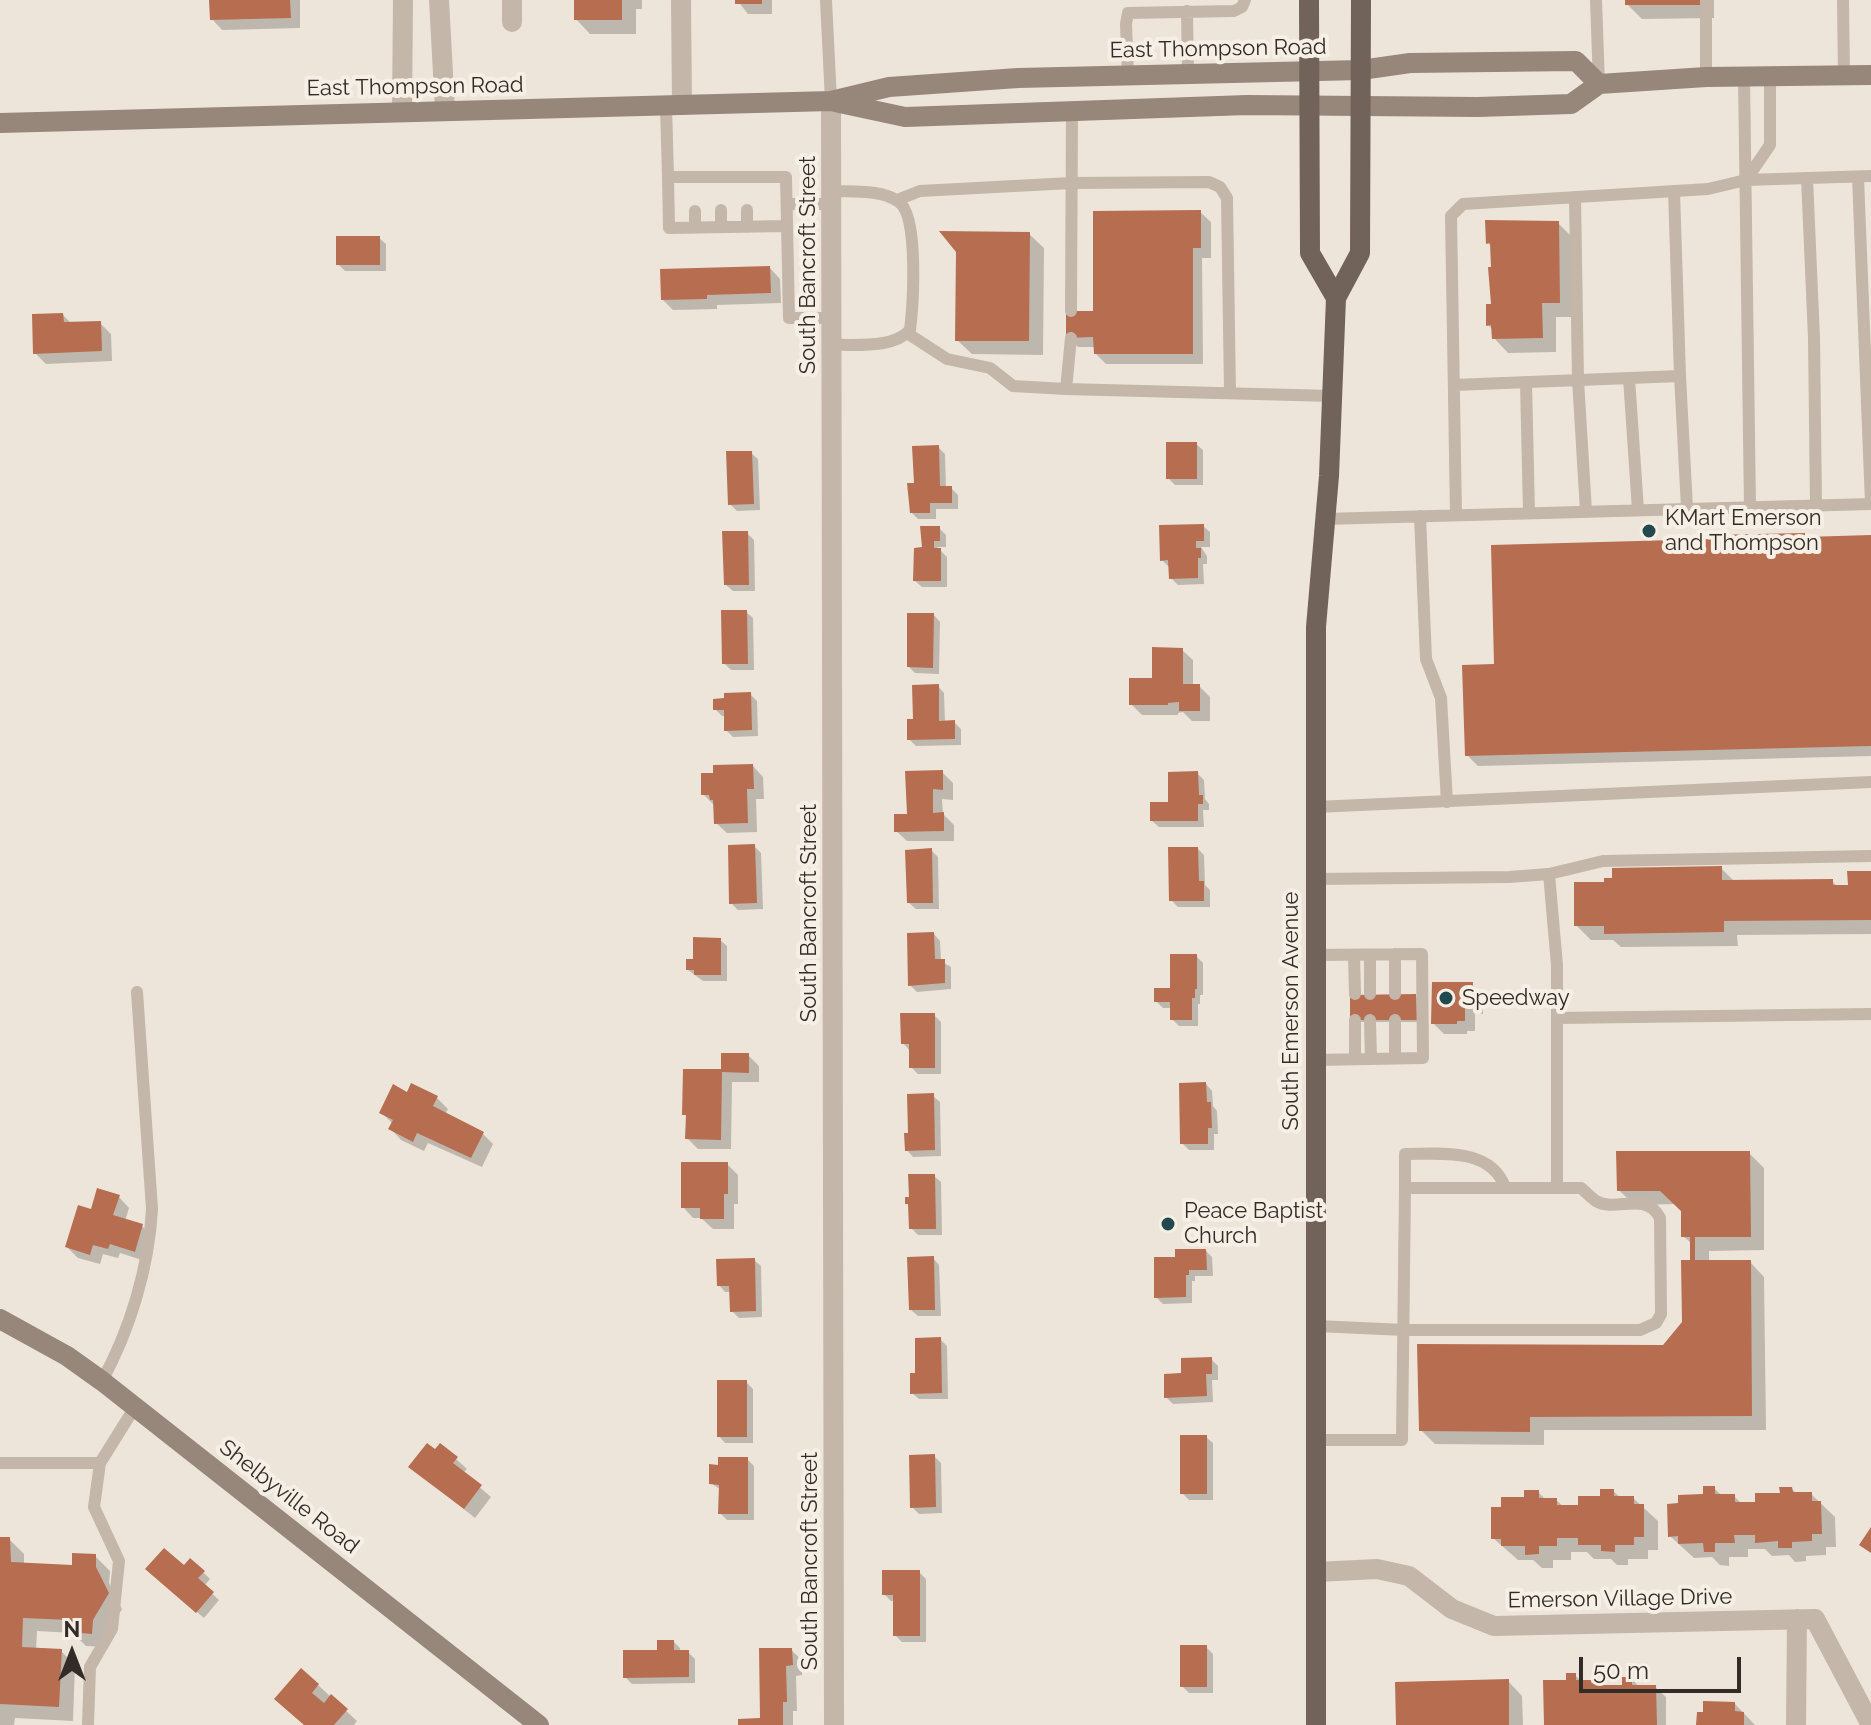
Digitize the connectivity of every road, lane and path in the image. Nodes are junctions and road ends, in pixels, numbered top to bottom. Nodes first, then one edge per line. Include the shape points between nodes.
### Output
1 (403, 0) edge
2 (439, 0) edge
3 (512, 0) edge
4 (681, 0) edge
5 (826, 0) edge
6 (1245, 0) edge
7 (1309, 0) edge
8 (1361, 0) edge
9 (1596, 0) edge
10 (1706, 0) edge
11 (1843, 0) edge
12 (1187, 11) junction
13 (512, 22) dead end
14 (1361, 70) junction
15 (1310, 71) junction
16 (1188, 73) junction
17 (1128, 75) junction
18 (1871, 75) edge
19 (1844, 76) junction
20 (1706, 77) junction
21 (1744, 77) junction
22 (1770, 77) junction
23 (1599, 84) junction
24 (831, 101) junction
25 (1310, 104) junction
26 (674, 105) junction
27 (1361, 107) junction
28 (445, 110) junction
29 (402, 111) junction
30 (1072, 111) junction
31 (0, 123) edge
32 (1864, 176) edge
33 (668, 177) junction
34 (1807, 178) junction
35 (1746, 180) junction
36 (1071, 183) junction
37 (1674, 191) junction
38 (1575, 197) junction
39 (831, 198) junction
40 (897, 200) junction
41 (787, 204) junction
42 (721, 210) dead end
43 (747, 210) dead end
44 (695, 211) dead end
45 (787, 226) junction
46 (695, 227) junction
47 (721, 227) junction
48 (747, 227) junction
49 (1336, 298) junction
50 (1071, 311) dead end
51 (832, 318) junction
52 (907, 333) junction
53 (1071, 338) dead end
54 (832, 345) junction
55 (1680, 376) junction
56 (1629, 378) junction
57 (1578, 380) junction
58 (1526, 382) junction
59 (1454, 385) junction
60 (1066, 389) junction
61 (1230, 393) junction
62 (1332, 396) junction
63 (1871, 504) edge
64 (1816, 506) junction
65 (1750, 507) junction
66 (1687, 508) junction
67 (1638, 510) junction
68 (1586, 511) junction
69 (1529, 513) junction
70 (1456, 515) junction
71 (1420, 516) junction
72 (1324, 519) junction
73 (1871, 782) edge
74 (1447, 802) junction
75 (1316, 807) junction
76 (1871, 856) edge
77 (1549, 874) junction
78 (1315, 879) junction
79 (1395, 954) junction
80 (1315, 955) junction
81 (1354, 955) junction
82 (1370, 955) junction
83 (137, 992) dead end
84 (1355, 994) dead end
85 (1370, 994) dead end
86 (1395, 994) dead end
87 (1871, 1014) edge
88 (1557, 1018) junction
89 (1355, 1020) dead end
90 (1370, 1020) dead end
91 (1395, 1020) dead end
92 (1395, 1058) junction
93 (1355, 1059) junction
94 (1371, 1059) junction
95 (1315, 1060) junction
96 (1505, 1187) junction
97 (1405, 1188) junction
98 (1557, 1188) junction
99 (0, 1319) edge
100 (1316, 1326) junction
101 (1405, 1330) junction
102 (102, 1381) junction
103 (135, 1407) junction
104 (1316, 1440) junction
105 (0, 1463) edge
106 (100, 1463) junction
107 (1316, 1572) junction
108 (1797, 1619) junction
109 (88, 1725) edge
110 (539, 1725) edge
111 (834, 1725) edge
112 (1316, 1725) edge
113 (1796, 1725) edge
114 (1871, 1725) edge

1 - 29 street
2 - 28 street
3 - 13 street
4 - 26 street
5 - 24 lane
6 - 12 lane via 1234,11
7 - 15 main road
8 - 14 main road, South Emerson Avenue
9 - 23 lane
10 - 20 lane
11 - 19 lane
12 - 16 lane
12 - 17 lane via 1128,13
14 - 15 main road, East Thompson Road
14 - 23 main road, East Thompson Road via 1410,63 1576,61
14 - 27 main road, South Emerson Avenue
15 - 16 main road, East Thompson Road
15 - 25 main road
16 - 17 main road, East Thompson Road
17 - 24 main road, East Thompson Road via 889,87
18 - 19 main road, East Thompson Road
19 - 22 main road, East Thompson Road
20 - 21 main road, East Thompson Road
20 - 23 main road, East Thompson Road
21 - 22 main road, East Thompson Road
21 - 35 lane
22 - 35 lane via 1770,145
23 - 27 main road, East Thompson Road via 1571,104
24 - 26 main road, East Thompson Road
24 - 30 main road, East Thompson Road via 905,117
24 - 39 street, South Bancroft Street
25 - 27 main road, East Thompson Road
25 - 30 main road, East Thompson Road
25 - 49 main road via 1310,253
26 - 28 main road, East Thompson Road
26 - 33 lane
27 - 49 main road, South Emerson Avenue via 1360,253
28 - 29 main road, East Thompson Road
29 - 31 main road, East Thompson Road
30 - 36 lane
32 - 34 lane
32 - 63 lane
33 - 41 lane via 695,182 786,177
33 - 46 lane via 669,228
34 - 35 lane
34 - 64 lane
35 - 37 lane
35 - 65 lane
36 - 40 lane via 920,191
36 - 50 lane
36 - 61 lane via 1209,182 1220,187 1227,198
37 - 38 lane
37 - 55 lane
38 - 57 lane
38 - 59 lane via 1463,204 1451,216
39 - 40 lane via 881,194
39 - 41 lane
39 - 51 street, South Bancroft Street
40 - 52 lane via 905,208 911,235 912,317
41 - 45 lane
42 - 47 lane
43 - 48 lane
44 - 46 lane
45 - 48 lane
45 - 51 lane via 789,318
46 - 47 lane
47 - 48 lane
49 - 62 main road, South Emerson Avenue
51 - 54 street, South Bancroft Street
52 - 54 lane via 889,341
52 - 60 lane via 947,359 990,368 1013,386
53 - 60 lane
54 - 111 street, South Bancroft Street
55 - 56 lane
55 - 66 lane
56 - 57 lane
56 - 67 lane
57 - 58 lane
57 - 68 lane
58 - 59 lane
58 - 69 lane
59 - 70 lane
60 - 61 lane
61 - 62 lane
62 - 72 main road, South Emerson Avenue
63 - 64 lane
64 - 65 lane
65 - 66 lane
66 - 67 lane
67 - 68 lane
68 - 69 lane
69 - 70 lane
70 - 71 lane
71 - 72 lane
71 - 74 lane via 1426,659 1441,698
72 - 75 main road, South Emerson Avenue via 1316,627
73 - 74 lane
74 - 75 lane
75 - 78 main road, South Emerson Avenue
76 - 77 lane via 1603,861
77 - 78 lane
77 - 88 lane
78 - 80 main road, South Emerson Avenue
79 - 82 lane
79 - 86 lane
79 - 92 lane via 1422,954 1423,1058
80 - 81 lane
80 - 95 main road, South Emerson Avenue
81 - 82 lane
81 - 84 lane
82 - 85 lane
83 - 102 lane via 150,1243 120,1349
87 - 88 lane
88 - 98 lane
89 - 93 lane
90 - 94 lane
91 - 92 lane
92 - 94 lane
93 - 94 lane
93 - 95 lane
95 - 100 main road, South Emerson Avenue
96 - 97 lane
96 - 97 lane via 1491,1166 1476,1158 1405,1154
96 - 98 lane
97 - 101 lane
98 - 101 lane via 1581,1188 1598,1203 1636,1202 1656,1211 1661,1314 1656,1323 1640,1330
99 - 102 main road, Shelbyville Road
100 - 101 lane
100 - 104 main road, South Emerson Avenue
101 - 104 lane via 1402,1440
102 - 103 main road, Shelbyville Road
103 - 106 lane
103 - 110 main road, Shelbyville Road
104 - 107 main road, South Emerson Avenue
105 - 106 lane
106 - 109 lane via 94,1507 119,1561 112,1629 90,1667
107 - 108 street, Emerson Village Drive via 1384,1569 1409,1576 1452,1609 1494,1626
107 - 112 main road, South Emerson Avenue
108 - 113 street
108 - 114 street via 1815,1619

